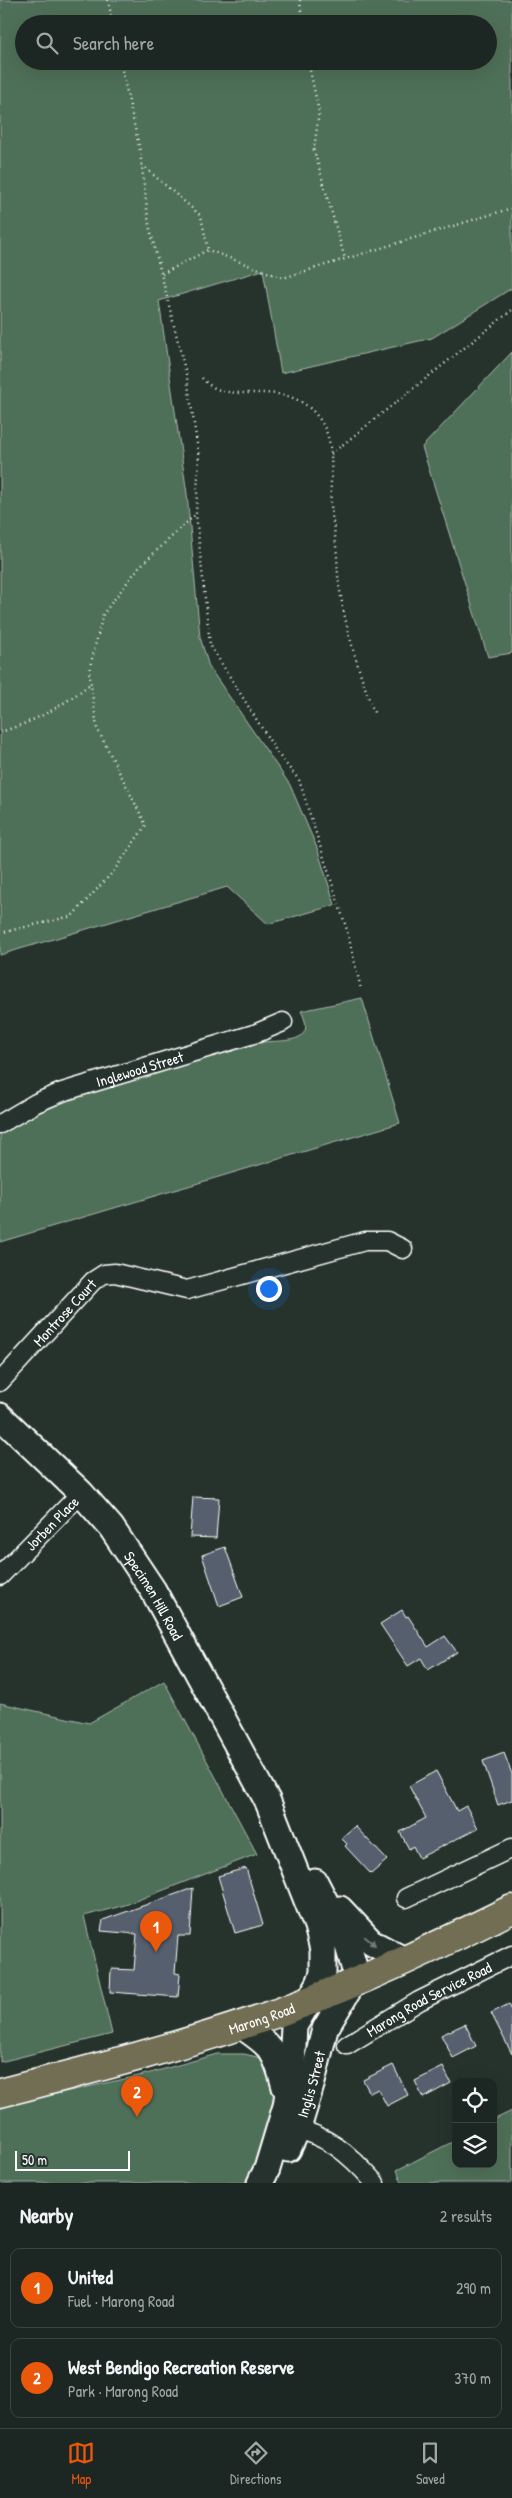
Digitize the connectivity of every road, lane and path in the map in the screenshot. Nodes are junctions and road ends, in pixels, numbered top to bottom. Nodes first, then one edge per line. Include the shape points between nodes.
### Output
1 (108, 0) edge
2 (300, 0) edge
3 (110, 15) edge
4 (301, 15) edge
5 (122, 70) edge
6 (310, 70) edge
7 (142, 165) junction
8 (512, 208) edge
9 (208, 250) junction
10 (345, 259) junction
11 (162, 274) junction
12 (512, 310) edge
13 (202, 378) dead end
14 (331, 454) junction
15 (196, 514) junction
16 (90, 684) junction
17 (375, 715) dead end
18 (0, 732) edge
19 (0, 933) edge
20 (361, 989) dead end
21 (283, 1022) dead end
22 (0, 1124) edge
23 (403, 1249) dead end
24 (0, 1382) edge
25 (0, 1416) edge
26 (81, 1493) junction
27 (0, 1576) edge
28 (268, 1802) junction
29 (512, 1848) edge
30 (313, 1879) junction
31 (406, 1898) dead end
32 (512, 1909) edge
33 (512, 1955) edge
34 (404, 1960) junction
35 (352, 1984) junction
36 (309, 2001) junction
37 (240, 2025) junction
38 (347, 2045) dead end
39 (0, 2092) edge
40 (288, 2096) junction
41 (289, 2126) junction
42 (260, 2183) edge
43 (266, 2183) edge
44 (375, 2183) edge

1 - 3 path
2 - 4 path
5 - 7 path
6 - 10 path via 319,112 314,150
7 - 9 path via 201,216
7 - 11 path via 149,225
8 - 10 path
9 - 10 path via 282,278
9 - 11 path
11 - 15 path via 187,378 199,456
12 - 14 path
13 - 14 path via 224,392 270,392 297,400 317,416 330,440
14 - 17 path via 331,513 340,590 351,644
15 - 16 path via 139,567 104,614 89,672
15 - 20 path via 210,645 278,754 299,780 342,912
16 - 18 path via 69,701 28,724
16 - 19 path via 98,728 146,825 113,872 72,916
21 - 22 street, Inglewood Street via 258,1033 62,1092
23 - 24 street, Montrose Court via 387,1241 365,1241 187,1290 115,1273 104,1274
25 - 26 main road, Specimen Hill Road
26 - 27 street, Jorben Place
26 - 28 main road, Specimen Hill Road via 111,1527 153,1590
28 - 30 main road, Specimen Hill Road via 285,1826
28 - 36 main road, Specimen Hill Road via 321,1940 323,1973
29 - 31 street
30 -> 34 main road via 369,1941
30 - 35 main road, Specimen Hill Road via 352,1955 355,1970
32 - 34 highway, Marong Road
33 - 38 street, Marong Road Service Road via 419,2001
34 - 35 highway, Marong Road
35 - 36 highway, Marong Road
35 - 41 main road, Inglis Street via 325,2029
36 - 37 highway, Marong Road
36 - 40 main road, Inglis Street via 294,2026
37 - 39 highway, Marong Road via 110,2064
37 - 40 main road via 273,2050
40 - 41 main road, Inglis Street
41 - 42 main road, Inglis Street
41 - 43 main road, Inglis Street via 284,2156
41 - 44 street via 323,2138 342,2150

